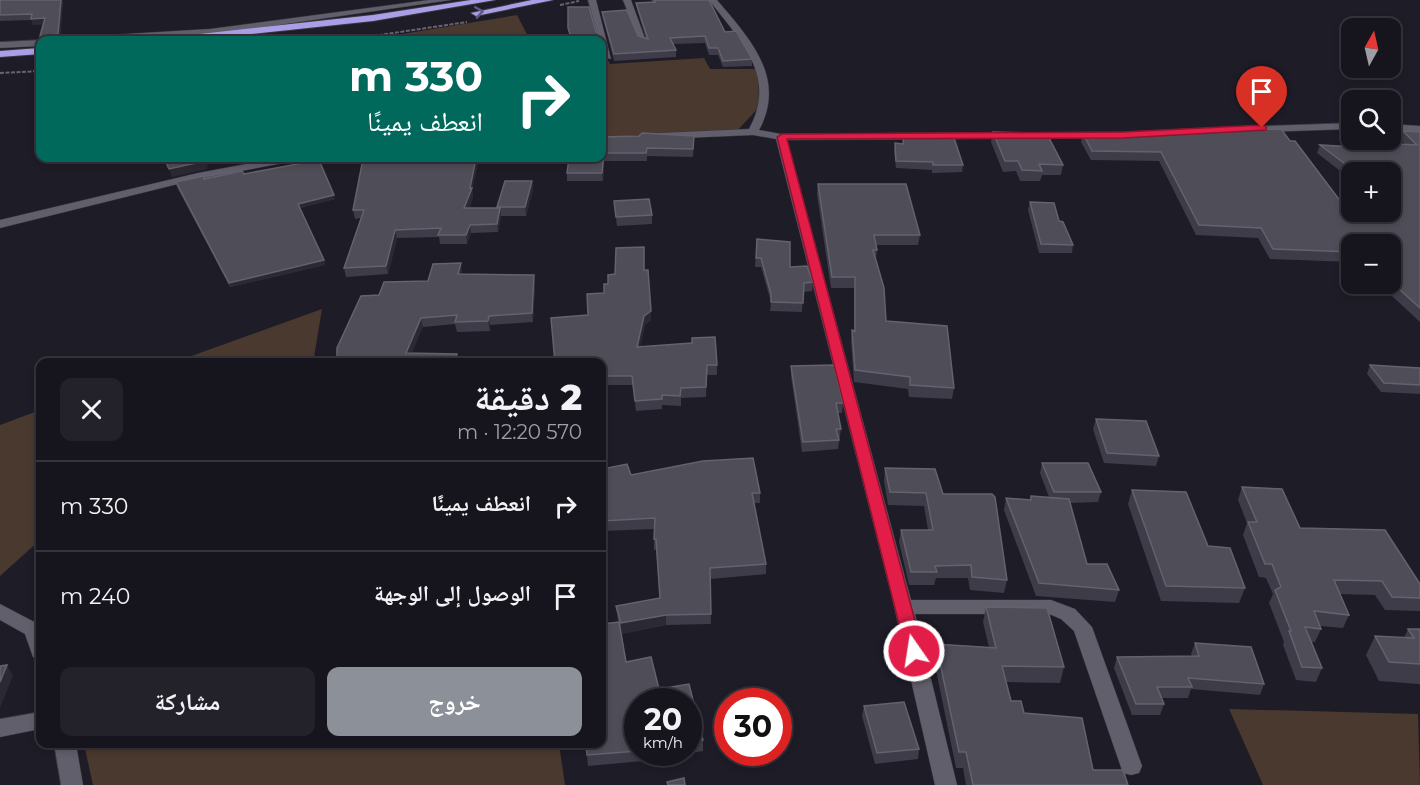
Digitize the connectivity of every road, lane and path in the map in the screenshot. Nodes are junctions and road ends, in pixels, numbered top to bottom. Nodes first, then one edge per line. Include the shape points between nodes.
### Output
1 (447, 0) edge
2 (490, 0) edge
3 (548, 0) edge
4 (592, 0) edge
5 (627, 0) edge
6 (713, 0) edge
7 (142, 36) edge
8 (209, 36) edge
9 (316, 36) dead end
10 (602, 36) edge
11 (644, 42) edge
12 (36, 43) edge
13 (0, 45) edge
14 (606, 50) edge
15 (36, 51) edge
16 (0, 54) edge
17 (608, 57) dead end
18 (36, 62) edge
19 (0, 65) edge
20 (36, 71) edge
21 (0, 74) edge
22 (1341, 126) edge
23 (1401, 128) edge
24 (1420, 129) edge
25 (753, 132) junction
26 (648, 136) edge
27 (782, 137) junction
28 (274, 162) edge
29 (0, 224) edge
30 (903, 607) junction
31 (0, 611) edge
32 (36, 637) edge
33 (36, 722) edge
34 (0, 728) edge
35 (66, 748) edge
36 (1131, 766) dead end
37 (72, 785) edge
38 (946, 785) edge

1 - 7 street via 210,32
2 - 8 highway
9 -> 3 highway
4 - 10 street
5 - 11 street
6 - 25 street via 752,49 761,69 766,104
12 - 13 street
14 - 17 street
15 - 16 highway
18 - 19 highway
20 - 21 path
22 - 27 street via 1123,135
23 - 24 street
25 - 26 street
25 - 27 street
27 - 30 street
28 - 29 street
30 - 36 street via 1051,607 1068,614 1082,627
30 - 38 street
31 - 32 street via 34,630
33 - 34 street
35 - 37 street

